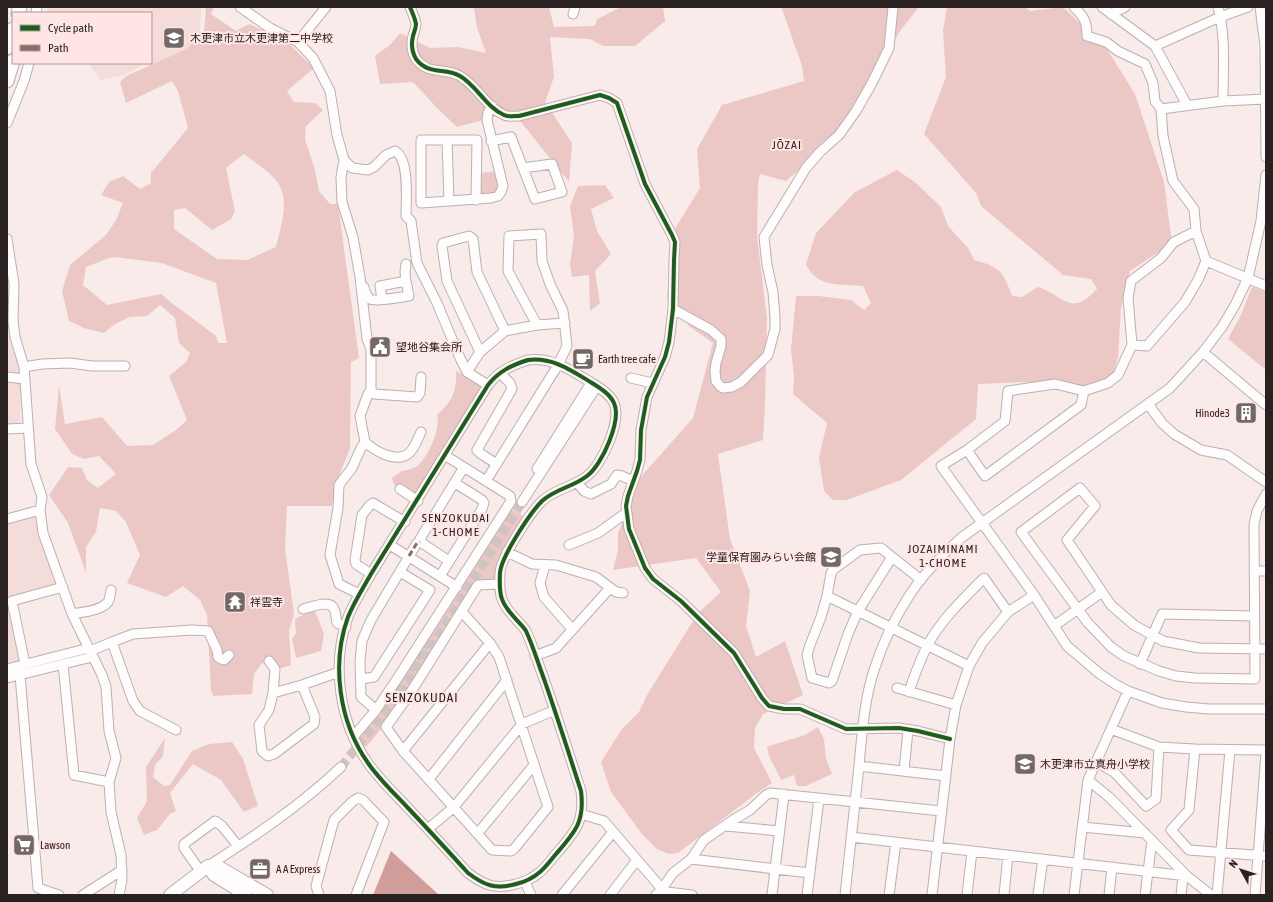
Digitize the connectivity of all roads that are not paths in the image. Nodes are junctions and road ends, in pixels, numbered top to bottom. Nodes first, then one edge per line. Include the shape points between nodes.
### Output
1 (240, 7) edge
2 (326, 7) edge
3 (410, 7) edge
4 (893, 7) edge
5 (1074, 7) edge
6 (1102, 7) edge
7 (1125, 7) edge
8 (1218, 7) edge
9 (1248, 7) edge
10 (1260, 7) edge
11 (1111, 14) junction
12 (1220, 17) junction
13 (12, 32) edge
14 (298, 42) junction
15 (1155, 46) junction
16 (7, 48) edge
17 (12, 64) edge
18 (28, 64) edge
19 (7, 81) edge
20 (1266, 99) edge
21 (1223, 101) junction
22 (1187, 105) junction
23 (492, 106) junction
24 (1161, 109) junction
25 (7, 123) edge
26 (447, 140) junction
27 (491, 141) junction
28 (1266, 157) edge
29 (344, 160) junction
30 (523, 168) junction
31 (1266, 175) edge
32 (1265, 189) edge
33 (476, 200) junction
34 (449, 201) junction
35 (1196, 231) junction
36 (7, 239) edge
37 (1206, 261) junction
38 (406, 264) dead end
39 (360, 277) junction
40 (1248, 278) junction
41 (406, 281) junction
42 (1266, 286) edge
43 (382, 299) junction
44 (673, 309) junction
45 (565, 323) junction
46 (537, 325) junction
47 (505, 331) junction
48 (1132, 345) junction
49 (480, 352) junction
50 (1203, 352) junction
51 (558, 364) junction
52 (24, 366) junction
53 (125, 366) dead end
54 (467, 372) junction
55 (500, 373) junction
56 (7, 377) edge
57 (420, 377) dead end
58 (631, 378) dead end
59 (25, 379) junction
60 (652, 383) junction
61 (594, 384) junction
62 (488, 385) junction
63 (371, 390) junction
64 (1084, 391) junction
65 (1148, 404) junction
66 (1266, 405) edge
67 (28, 428) junction
68 (7, 429) edge
69 (421, 432) dead end
70 (365, 442) junction
71 (967, 450) junction
72 (446, 456) junction
73 (497, 464) junction
74 (464, 467) junction
75 (486, 481) junction
76 (633, 481) junction
77 (577, 482) junction
78 (1266, 482) edge
79 (455, 483) junction
80 (400, 489) dead end
81 (1266, 494) edge
82 (418, 501) junction
83 (520, 501) tunnel mouth
84 (40, 510) junction
85 (626, 513) junction
86 (7, 519) edge
87 (405, 522) junction
88 (981, 523) junction
89 (420, 542) junction
90 (390, 545) junction
91 (569, 545) dead end
92 (508, 552) junction
93 (409, 556) junction
94 (892, 557) junction
95 (449, 561) junction
96 (545, 565) junction
97 (1254, 571) junction
98 (1266, 571) edge
99 (400, 572) junction
100 (371, 574) junction
101 (440, 576) junction
102 (921, 580) junction
103 (500, 584) junction
104 (63, 587) junction
105 (457, 587) junction
106 (610, 588) junction
107 (111, 590) dead end
108 (1102, 592) junction
109 (623, 593) dead end
110 (359, 594) junction
111 (1034, 594) junction
112 (827, 596) junction
113 (303, 609) dead end
114 (1078, 610) junction
115 (858, 611) junction
116 (462, 612) junction
117 (1008, 612) junction
118 (72, 614) junction
119 (1254, 616) junction
120 (1054, 626) junction
121 (346, 627) junction
122 (892, 627) junction
123 (572, 629) junction
124 (1152, 635) junction
125 (112, 642) junction
126 (490, 643) junction
127 (928, 645) junction
128 (1254, 649) junction
129 (1266, 649) edge
130 (90, 652) junction
131 (229, 655) dead end
132 (536, 656) junction
133 (269, 661) dead end
134 (25, 664) junction
135 (64, 664) junction
136 (1140, 664) junction
137 (969, 666) junction
138 (7, 669) edge
139 (339, 672) junction
140 (20, 675) junction
141 (7, 678) edge
142 (361, 679) junction
143 (507, 680) junction
144 (302, 685) junction
145 (897, 688) dead end
146 (1128, 691) junction
147 (909, 692) junction
148 (273, 693) junction
149 (956, 705) junction
150 (1266, 709) edge
151 (376, 710) junction
152 (555, 710) junction
153 (522, 724) junction
154 (863, 728) junction
155 (1111, 729) junction
156 (176, 730) dead end
157 (908, 730) junction
158 (353, 737) junction
159 (950, 739) junction
160 (1159, 747) junction
161 (1195, 749) junction
162 (1230, 750) junction
163 (1266, 750) edge
164 (403, 751) junction
165 (1266, 753) edge
166 (1096, 762) junction
167 (339, 765) tunnel mouth
168 (534, 765) junction
169 (859, 766) junction
170 (904, 771) junction
171 (946, 776) junction
172 (429, 779) junction
173 (1088, 780) junction
174 (109, 782) junction
175 (784, 794) junction
176 (818, 799) junction
177 (855, 802) junction
178 (454, 806) junction
179 (941, 811) junction
180 (582, 814) junction
181 (726, 826) junction
182 (1082, 827) junction
183 (428, 829) junction
184 (613, 832) junction
185 (779, 832) junction
186 (478, 833) junction
187 (1145, 833) junction
188 (851, 837) junction
189 (1152, 840) junction
190 (896, 842) junction
191 (238, 846) junction
192 (938, 847) junction
193 (972, 851) junction
194 (1221, 852) junction
195 (1008, 856) junction
196 (1262, 856) edge
197 (691, 859) junction
198 (1043, 859) junction
199 (637, 860) junction
200 (1078, 863) junction
201 (1112, 867) junction
202 (205, 869) junction
203 (775, 869) junction
204 (122, 870) junction
205 (1148, 872) junction
206 (810, 873) junction
207 (1185, 876) junction
208 (525, 882) junction
209 (659, 892) edge
210 (59, 895) edge
211 (83, 895) edge
212 (119, 895) edge
213 (170, 895) edge
214 (246, 895) edge
215 (267, 895) edge
216 (319, 895) edge
217 (356, 895) edge
218 (531, 895) edge
219 (562, 895) edge
220 (610, 895) edge
221 (692, 895) edge
222 (772, 895) edge
223 (807, 895) edge
224 (845, 895) edge
225 (889, 895) edge
226 (932, 895) edge
227 (967, 895) edge
228 (1004, 895) edge
229 (1038, 895) edge
230 (1074, 895) edge
231 (1109, 895) edge
232 (1145, 895) edge
233 (1181, 895) edge
234 (1211, 895) edge
235 (1217, 895) edge
236 (1255, 895) edge

1 - 14 street via 270,28
2 - 14 street
3 - 23 street via 416,26 411,47 416,59 424,67 435,72 452,72 462,77
4 - 44 street via 889,48 872,84 838,134 806,168 764,237 775,318 775,329 768,354 741,382 723,388 718,384 715,375 720,339 711,330
5 - 24 street via 1083,16 1087,25 1087,36 1106,42 1145,64 1153,83 1155,101
6 - 11 street
7 - 11 street
8 - 12 street
9 - 12 street
10 - 20 street via 1265,46
11 - 15 street
12 - 15 street
12 - 21 street
13 - 16 highway
14 - 29 street via 313,58 330,91
15 - 22 street
17 - 19 highway
18 - 25 street via 24,81
20 - 21 street
20 - 28 street
21 - 22 street
22 - 24 street
23 - 27 street via 487,120
23 - 44 street via 505,116 519,116 600,95 617,103 646,184 672,234
24 - 35 street via 1163,136 1173,181 1194,209
26 - 33 street via 477,140
26 - 34 street
26 - 34 street via 421,140 421,202
27 - 30 street via 511,137
27 - 33 street via 503,186 498,196
29 - 39 street via 341,177 342,202 353,237
29 - 54 street via 352,168 368,170 386,155 395,151 399,153 405,166 406,216 411,221 417,263
30 - 30 street via 535,199 562,192 552,164
31 - 32 street
32 - 40 street via 1261,221
33 - 34 street
35 - 37 street
35 - 48 street via 1174,242 1161,258 1131,281 1128,298
36 - 52 street via 14,284 15,336
37 - 40 street
37 - 48 street via 1185,302 1147,346
38 - 41 street
39 - 43 street via 368,298
39 - 63 street via 367,339 371,349
40 - 42 street
40 - 50 street via 1236,305
41 - 43 street via 380,286
41 - 43 street via 408,296
44 - 60 street via 665,357
45 - 46 street
45 - 46 street via 564,310 550,284 542,261 541,234 509,236 508,271
45 - 51 street via 567,346
46 - 47 street
47 - 49 street
47 - 49 street via 477,272 473,238 469,236 443,243 447,281
48 - 64 street via 1118,375 1108,383
49 - 54 street
50 - 65 street via 1170,388
50 - 66 street
51 - 55 street via 545,360 528,360
51 - 61 street
51 - 73 street
52 - 53 street via 70,363
52 - 59 street
54 - 62 street
55 - 62 street
55 - 73 street via 512,389 477,450
56 - 59 street
57 - 63 street via 420,393 417,396 374,394
58 - 60 street
59 - 67 street
60 - 76 street via 644,408 640,460
61 - 77 street via 614,402 616,421 602,458 587,476
61 - 83 street via 551,445
62 - 72 street
63 - 70 street via 360,416
64 - 71 street via 1055,384 1008,391 1006,421
64 - 71 street via 1081,405 985,476
65 - 78 street via 1174,434 1200,450 1227,455
65 - 88 street
67 - 68 street
67 - 84 street via 31,464 42,497
69 - 70 street via 410,453 402,456 389,456 374,450
70 - 110 street via 352,468 339,485 330,555 339,584
71 - 88 street via 941,466
72 - 74 street
72 - 82 street
73 - 75 street
74 - 75 street
74 - 79 street
75 - 105 street via 510,496 511,501
76 - 77 street via 617,475 611,484 591,494 584,491
76 - 85 street via 626,501
77 - 92 street via 542,501
79 - 89 street
79 - 95 street via 484,503
80 - 82 street
81 - 97 street via 1257,511 1254,524
82 - 87 street
84 - 86 street
84 - 104 street via 43,533
85 - 91 street via 598,533
85 - 154 street via 629,529 649,574 681,601 734,653 769,706 800,709 846,729
87 - 90 street
87 - 100 street via 373,503 362,515 355,560 356,564
88 - 102 street via 938,559
88 - 111 street
89 - 93 street
89 - 95 street
90 - 93 street
90 - 100 street
92 - 96 street via 528,563
92 - 103 street via 500,571
93 - 99 street
93 - 101 street
94 - 102 street
94 - 112 street via 881,548 860,550 831,573
94 - 115 street
95 - 101 street
96 - 106 street via 556,565 596,577
96 - 123 street via 540,583 544,597
97 - 98 street
97 - 119 street
99 - 142 street via 371,620 362,641
99 - 142 street via 430,590 374,678
100 - 110 street
101 - 105 street
102 - 122 street
103 - 116 street via 478,585
103 - 132 street via 504,607 525,629
104 - 118 street
104 - 134 street via 12,601
105 - 151 street
106 - 109 street
106 - 123 street
107 - 118 street via 109,601 103,606
108 - 114 street
108 - 114 street via 1067,540 1095,506 1080,488 1021,532
108 - 124 street via 1111,605 1134,626
110 - 121 street
111 - 117 street
111 - 120 street
112 - 115 street
112 - 115 street via 810,644 808,655 812,678 829,683 832,681
113 - 121 street via 331,605 337,623
114 - 120 street
114 - 136 street via 1111,647
115 - 122 street
116 - 126 street
116 - 164 street via 386,727
117 - 127 street via 984,578 957,605
117 - 137 street via 982,643
118 - 130 street
119 - 124 street via 1162,614
119 - 128 street
120 - 146 street via 1067,646 1084,661
121 - 139 street
122 - 127 street
122 - 154 street via 874,670
123 - 132 street via 556,648
124 - 128 street via 1162,641 1199,648
124 - 136 street
125 - 130 street
125 - 131 street via 133,634 208,631 218,657 224,660
125 - 156 street via 140,711
126 - 143 street via 499,657
126 - 164 street
127 - 137 street
127 - 147 street
128 - 129 street
128 - 136 street via 1255,679 1176,676
130 - 134 street
130 - 135 street
130 - 174 street via 106,687 108,731 116,758
132 - 152 street
133 - 148 street via 275,669
134 - 138 street
135 - 140 street
135 - 174 street via 74,775
137 - 149 street
139 - 144 street
139 - 158 street via 344,706
140 - 141 street
140 - 210 street via 38,888
142 - 151 street via 361,696
143 - 153 street
143 - 172 street
144 - 148 street
144 - 148 street via 314,717 314,724 268,756 262,751 259,724 269,710
145 - 147 street
146 - 150 street via 1162,703 1186,707
146 - 155 street
147 - 149 street
149 - 159 street
151 - 158 street
152 - 153 street
152 - 180 street via 581,791
153 - 168 street
153 - 178 street
154 - 157 street
154 - 169 street
155 - 160 street
155 - 166 street
157 - 159 street
157 - 170 street
158 - 183 street via 373,770
159 - 171 street
160 - 161 street
160 - 166 street via 1156,799 1146,806 1114,772
161 - 162 street
161 - 194 street via 1189,810 1171,830 1189,850
162 - 163 street
162 - 194 street
164 - 172 street
165 - 196 street
166 - 173 street
167 - 191 street via 320,787
168 - 186 street
168 - 186 street via 548,807 514,849 492,850
169 - 170 street
169 - 177 street
170 - 171 street
171 - 179 street
172 - 178 street
173 - 182 street
173 - 187 street
174 - 204 street via 111,812
175 - 176 street
175 - 181 street via 766,795 750,810
175 - 185 street
176 - 177 street
176 - 206 street
177 - 179 street
177 - 188 street
178 - 183 street
178 - 186 street
179 - 192 street
180 - 184 street via 604,821
180 - 208 street via 572,836 540,872
181 - 185 street
181 - 197 street via 704,840
182 - 187 street
182 - 200 street
183 - 208 street via 477,880 498,887
184 - 199 street
184 - 219 street
185 - 203 street
187 - 189 street
188 - 190 street
188 - 224 street
189 - 205 street
189 - 207 street
190 - 192 street
190 - 225 street
191 - 202 street
191 - 202 street via 215,821 184,844 184,848
192 - 193 street
192 - 226 street
193 - 195 street
193 - 227 street
194 - 196 street
194 - 235 street
195 - 198 street
195 - 228 street
196 - 236 street
197 - 203 street
197 - 209 street via 673,873
198 - 200 street
198 - 229 street
199 - 209 street
199 - 220 street
200 - 201 street
200 - 230 street
201 - 205 street
201 - 231 street
202 - 213 main road
202 - 214 main road
202 - 215 main road via 219,867
203 - 206 street
203 - 222 street
204 - 211 street
204 - 212 street
205 - 207 street
205 - 232 street
206 - 223 street
207 - 233 street
207 - 234 street
208 - 218 street
209 - 221 street
216 - 217 street via 316,886 334,820 358,798 384,822

